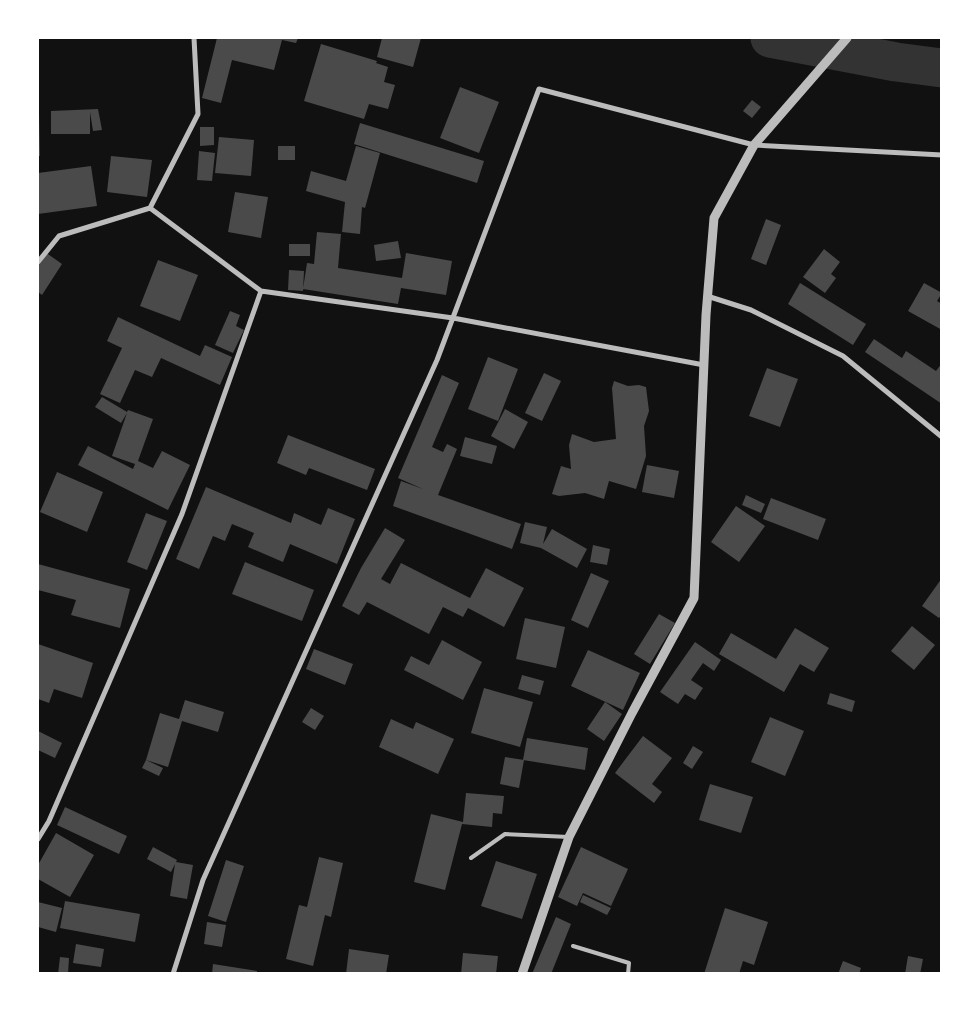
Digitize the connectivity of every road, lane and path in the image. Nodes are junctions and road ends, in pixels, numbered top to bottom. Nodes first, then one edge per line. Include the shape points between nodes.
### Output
1 (194, 38) edge
2 (847, 38) edge
3 (754, 146) junction
4 (942, 155) edge
5 (150, 208) junction
6 (38, 262) edge
7 (261, 291) junction
8 (707, 296) junction
9 (453, 318) junction
10 (704, 365) junction
11 (942, 437) edge
12 (569, 837) junction
13 (38, 839) edge
14 (471, 858) dead end
15 (573, 946) dead end
16 (173, 974) edge
17 (522, 974) edge
18 (628, 974) edge

1 - 5 street via 198,114
2 - 3 street
3 - 4 street
3 - 8 street via 714,218
3 - 9 street via 539,89
5 - 6 street via 59,236
5 - 7 street
7 - 9 street
7 - 13 street via 182,514 49,821
8 - 10 street
8 - 11 street via 751,310 843,356
9 - 10 street
9 - 16 street via 438,360 203,880
10 - 12 street via 694,598
12 - 14 lane via 505,834
12 - 17 street
15 - 18 lane via 629,963

